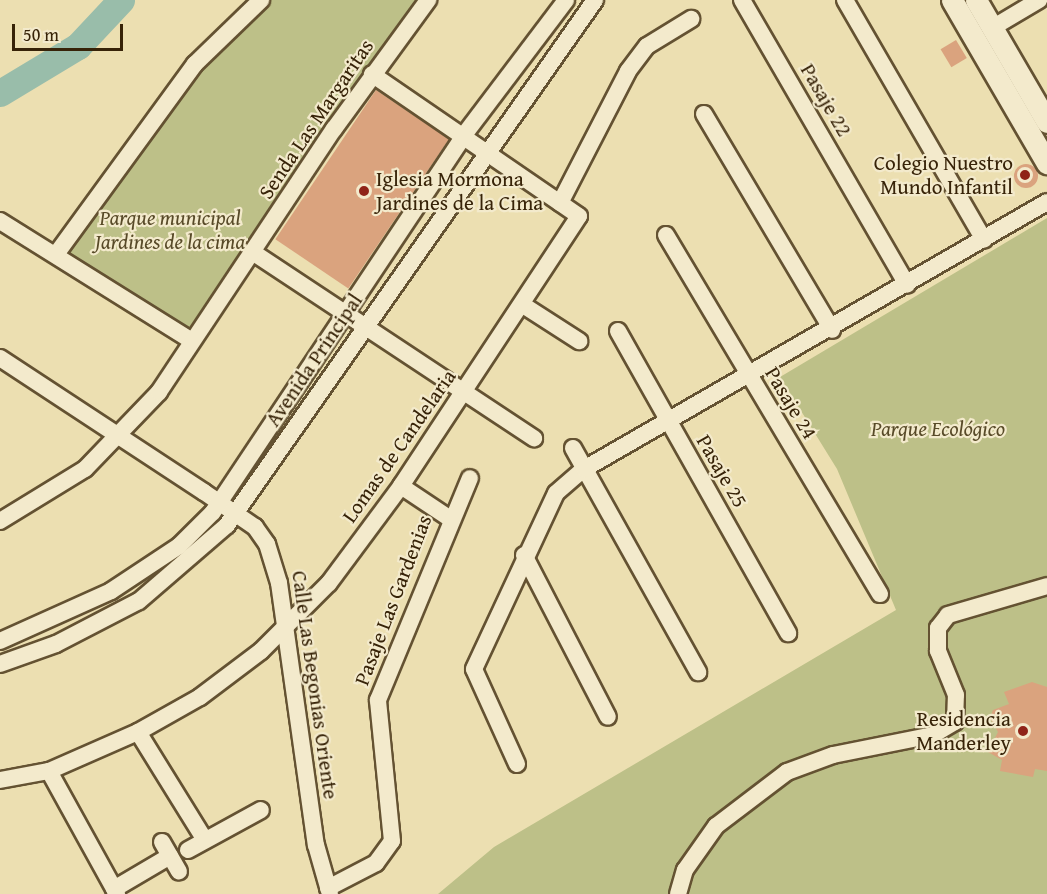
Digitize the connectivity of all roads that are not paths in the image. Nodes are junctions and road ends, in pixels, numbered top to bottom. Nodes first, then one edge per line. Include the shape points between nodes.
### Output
1 (261, 0) edge
2 (428, 0) edge
3 (566, 0) edge
4 (595, 0) edge
5 (742, 0) edge
6 (845, 0) edge
7 (952, 0) edge
8 (976, 0) edge
9 (1039, 0) edge
10 (691, 19) dead end
11 (992, 28) junction
12 (372, 74) junction
13 (1044, 109) edge
14 (704, 114) dead end
15 (464, 135) junction
16 (487, 152) junction
17 (1047, 163) edge
18 (1047, 202) edge
19 (560, 203) junction
20 (0, 221) edge
21 (666, 235) dead end
22 (984, 240) junction
23 (57, 253) junction
24 (254, 253) junction
25 (908, 285) junction
26 (523, 305) junction
27 (344, 312) junction
28 (365, 326) junction
29 (832, 330) junction
30 (618, 331) dead end
31 (192, 341) junction
32 (579, 341) dead end
33 (0, 358) edge
34 (749, 376) junction
35 (465, 392) junction
36 (667, 420) junction
37 (117, 438) junction
38 (534, 438) dead end
39 (573, 448) dead end
40 (584, 469) junction
41 (470, 478) dead end
42 (401, 486) junction
43 (220, 504) junction
44 (236, 515) junction
45 (449, 518) junction
46 (0, 521) edge
47 (524, 555) junction
48 (1047, 586) edge
49 (880, 594) dead end
50 (283, 626) junction
51 (788, 633) dead end
52 (0, 641) edge
53 (0, 664) edge
54 (698, 672) dead end
55 (609, 717) dead end
56 (138, 732) junction
57 (517, 764) dead end
58 (49, 771) junction
59 (0, 780) edge
60 (261, 810) dead end
61 (205, 840) junction
62 (188, 850) dead end
63 (170, 856) dead end
64 (116, 891) edge
65 (329, 891) edge
66 (678, 894) edge

1 - 23 street via 195,64
2 - 12 street, Senda Las Margaritas
3 - 15 street, Avenida Principal
4 - 16 street, Avenida Principal
5 - 25 street, Pasaje 22
6 - 22 street
7 - 17 street
8 - 11 street
9 - 11 street
10 - 19 street via 647,46 628,71
11 - 13 street
12 - 15 street, Lomas de Candelaria
12 - 24 street, Senda Las Margaritas
14 - 29 street
15 - 16 street, Lomas de Candelaria
15 - 27 street, Avenida Principal
16 - 19 street, Lomas de Candelaria
16 - 28 street, Avenida Principal
18 - 22 street
19 - 26 street, Lomas de Candelaria via 579,216
20 - 23 street
21 - 34 street, Pasaje 24
22 - 25 street
23 - 31 street
24 - 27 street
24 - 31 street, Senda Las Margaritas
25 - 29 street
26 - 32 street
26 - 35 street, Lomas de Candelaria
27 - 28 street
27 - 43 street, Avenida Principal
28 - 35 street
28 - 44 street, Avenida Principal
29 - 34 street
30 - 36 street, Pasaje 25
31 - 37 street, Senda Las Margaritas via 159,392
33 - 37 street, Calle Las Begonias Oriente
34 - 36 street
34 - 49 street, Pasaje 24
35 - 38 street
35 - 42 street, Lomas de Candelaria
36 - 40 street
36 - 51 street, Pasaje 25
37 - 43 street, Calle Las Begonias Oriente
37 - 46 street, Senda Las Margaritas via 85,469
39 - 40 street
40 - 47 street via 556,493
40 - 54 street
41 - 45 street, Pasaje Las Gardenias
42 - 45 street
42 - 50 street, Lomas de Candelaria via 329,583
43 - 44 street, Calle Las Begonias Oriente
43 - 52 street, Avenida Principal via 179,546 111,591
44 - 50 street, Calle Las Begonias Oriente via 255,527 274,560
44 - 53 street, Avenida Principal via 186,565 139,601 56,644
45 - 65 street, Pasaje Las Gardenias via 378,700 392,841 376,863
47 - 55 street
47 - 57 street via 474,669
48 - 66 street via 948,615 938,628 938,651 956,695 955,722 933,735 833,755 788,772 716,826 686,870
50 - 56 street, Lomas de Candelaria via 261,651 200,697
50 - 65 street, Calle Las Begonias Oriente via 316,845
56 - 58 street, Lomas de Candelaria
56 - 61 street
58 - 59 street, Lomas de Candelaria
58 - 64 street
60 - 61 street
61 - 62 street
63 - 64 street

